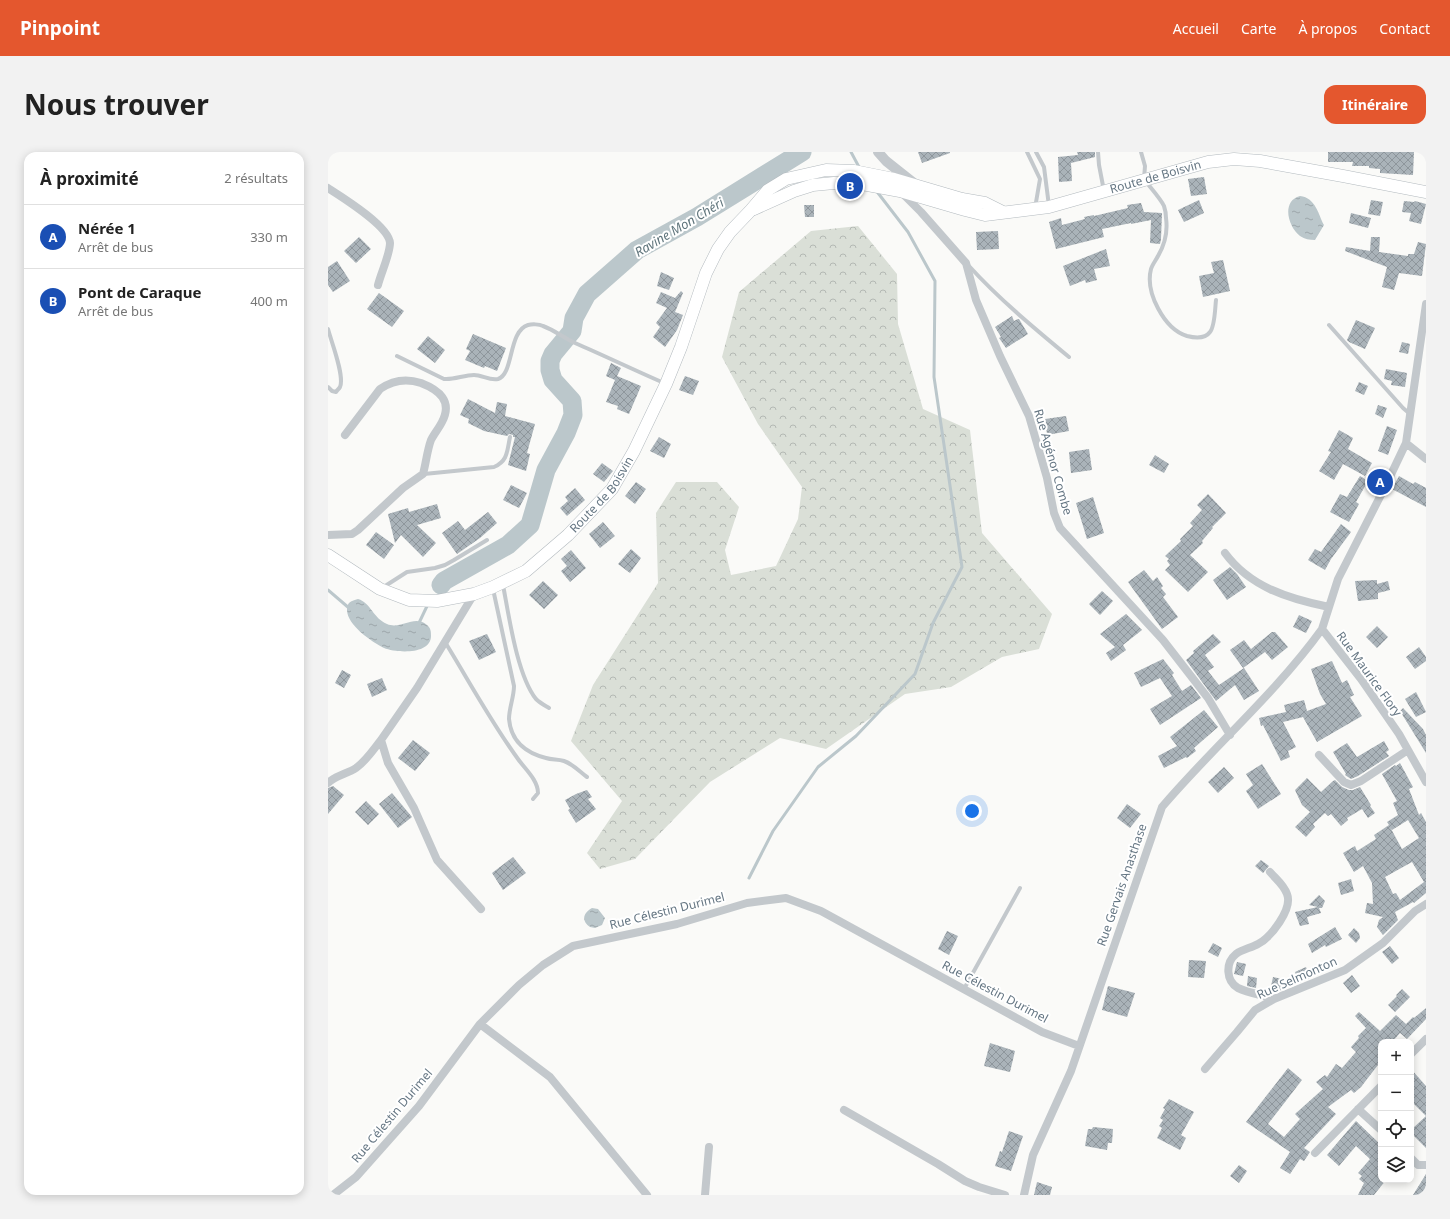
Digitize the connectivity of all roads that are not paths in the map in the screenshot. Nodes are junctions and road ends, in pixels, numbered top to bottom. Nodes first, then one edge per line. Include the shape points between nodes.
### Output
1 (878, 152) edge
2 (1028, 152) edge
3 (1036, 152) edge
4 (1098, 152) edge
5 (1141, 152) edge
6 (886, 161) junction
7 (894, 179) junction
8 (1144, 179) junction
9 (917, 186) junction
10 (328, 188) edge
11 (900, 191) junction
12 (1104, 191) junction
13 (1426, 192) edge
14 (925, 199) junction
15 (1049, 207) junction
16 (1035, 208) junction
17 (751, 210) junction
18 (921, 212) junction
19 (1003, 212) junction
20 (966, 263) junction
21 (378, 285) dead end
22 (1216, 300) dead end
23 (1426, 304) edge
24 (1329, 325) dead end
25 (328, 328) edge
26 (397, 356) dead end
27 (1069, 357) dead end
28 (666, 384) junction
29 (328, 387) edge
30 (1410, 414) junction
31 (345, 435) dead end
32 (510, 437) dead end
33 (1406, 443) junction
34 (1426, 459) edge
35 (423, 474) junction
36 (328, 535) edge
37 (487, 540) dead end
38 (1225, 553) dead end
39 (328, 555) edge
40 (497, 585) junction
41 (380, 590) junction
42 (474, 594) junction
43 (1329, 606) junction
44 (1322, 629) junction
45 (445, 642) junction
46 (549, 708) dead end
47 (1230, 735) junction
48 (381, 740) junction
49 (1408, 750) junction
50 (1319, 755) dead end
51 (587, 777) dead end
52 (1426, 782) edge
53 (328, 783) edge
54 (533, 799) dead end
55 (1270, 872) dead end
56 (1020, 888) dead end
57 (1426, 904) edge
58 (481, 909) dead end
59 (964, 989) junction
60 (1274, 999) junction
61 (480, 1024) junction
62 (1426, 1039) edge
63 (1079, 1046) junction
64 (1414, 1051) edge
65 (1205, 1069) dead end
66 (1378, 1089) edge
67 (1358, 1109) junction
68 (844, 1110) dead end
69 (1378, 1127) edge
70 (709, 1147) dead end
71 (1315, 1152) dead end
72 (1414, 1161) edge
73 (1426, 1165) edge
74 (332, 1195) edge
75 (647, 1195) edge
76 (705, 1195) edge
77 (1005, 1195) edge
78 (1024, 1195) edge

1 - 6 street
2 - 16 lane via 1040,178
3 - 15 lane via 1044,167
4 - 12 lane
5 - 8 lane via 1145,166
6 - 7 street
6 - 9 street
7 - 9 main road, Route de Boisvin
7 - 11 street
7 - 17 main road, Route de Boisvin via 854,171 826,170 804,174 786,179 768,190
8 - 12 main road, Route de Boisvin
8 - 13 main road, Route de Boisvin via 1208,162 1234,159
8 - 22 lane via 1164,206 1166,219 1164,246 1151,269 1150,286 1159,310 1167,322 1181,334 1202,337 1212,329
9 - 14 street
9 - 19 main road, Route de Boisvin via 985,203
10 - 21 street via 386,232 390,244
11 - 14 main road, Route de Boisvin
11 - 17 main road, Route de Boisvin via 862,184 813,185
11 - 18 street, Rue Agénor Combe
12 - 15 main road, Route de Boisvin
14 - 18 street
14 - 19 main road, Route de Boisvin via 985,215
15 - 16 main road, Route de Boisvin
16 - 19 main road, Route de Boisvin
17 - 28 main road, Route de Boisvin via 730,232 706,273
18 - 20 street, Rue Agénor Combe
20 - 27 lane via 985,284
20 - 47 street, Rue Agénor Combe via 976,300 1029,416 1060,528 1163,640 1208,698
23 - 30 street, Rue Maurice Flory
24 - 30 lane
25 - 29 lane via 341,380 336,392
26 - 28 lane via 444,379 474,375 498,379 507,368 515,340 522,328 527,325 542,326
28 - 40 main road, Route de Boisvin via 634,451 612,489 568,535 526,570
30 - 33 street, Rue Maurice Flory
31 - 35 street via 380,389 386,385 407,380 428,386 440,393 447,408 442,423 430,442
32 - 35 lane via 504,460 494,467
33 - 34 street
33 - 43 street, Rue Maurice Flory via 1338,579
35 - 36 street via 403,488 352,534
37 - 41 lane via 445,565 407,572
38 - 43 street via 1243,572 1262,586 1305,602
39 - 41 main road, Route de Boisvin
40 - 42 main road, Route de Boisvin
40 - 46 lane via 527,684 536,699
40 - 51 lane via 514,686 509,718 514,736 521,747 532,754 564,761
41 - 42 main road, Route de Boisvin via 409,600 437,601
42 - 45 street
43 - 44 street, Rue Maurice Flory
44 - 47 street, Rue Gervais Anasthase via 1302,656
44 - 49 street, Rue Maurice Flory via 1360,679
45 - 48 street
45 - 54 lane via 511,750 534,781 538,793
47 - 63 street, Rue Gervais Anasthase via 1188,776 1162,807
48 - 53 street via 365,761
48 - 58 street via 388,763 414,808 437,860
49 - 50 street via 1351,785 1344,782
49 - 52 street, Rue Maurice Flory
55 - 60 street via 1288,895 1286,911 1268,936 1235,955 1228,970 1233,984 1239,989
56 - 59 lane
57 - 60 street, Rue Selmonton via 1415,911 1382,943 1345,970
59 - 61 street, Rue Célestin Durimel via 820,911 786,898 747,903 677,924 573,946 543,965 519,985
59 - 63 street, Rue Célestin Durimel via 1042,1032
60 - 65 street, Rue Selmonton via 1255,1010
61 - 74 street, Rue Célestin Durimel via 419,1106 356,1177
61 - 75 street via 550,1077
62 - 64 street
63 - 78 street, Rue Gervais Anasthase via 1071,1071 1033,1155
66 - 67 street
67 - 69 street
67 - 71 street
68 - 77 street via 965,1181
70 - 76 street
72 - 73 street via 1418,1165

